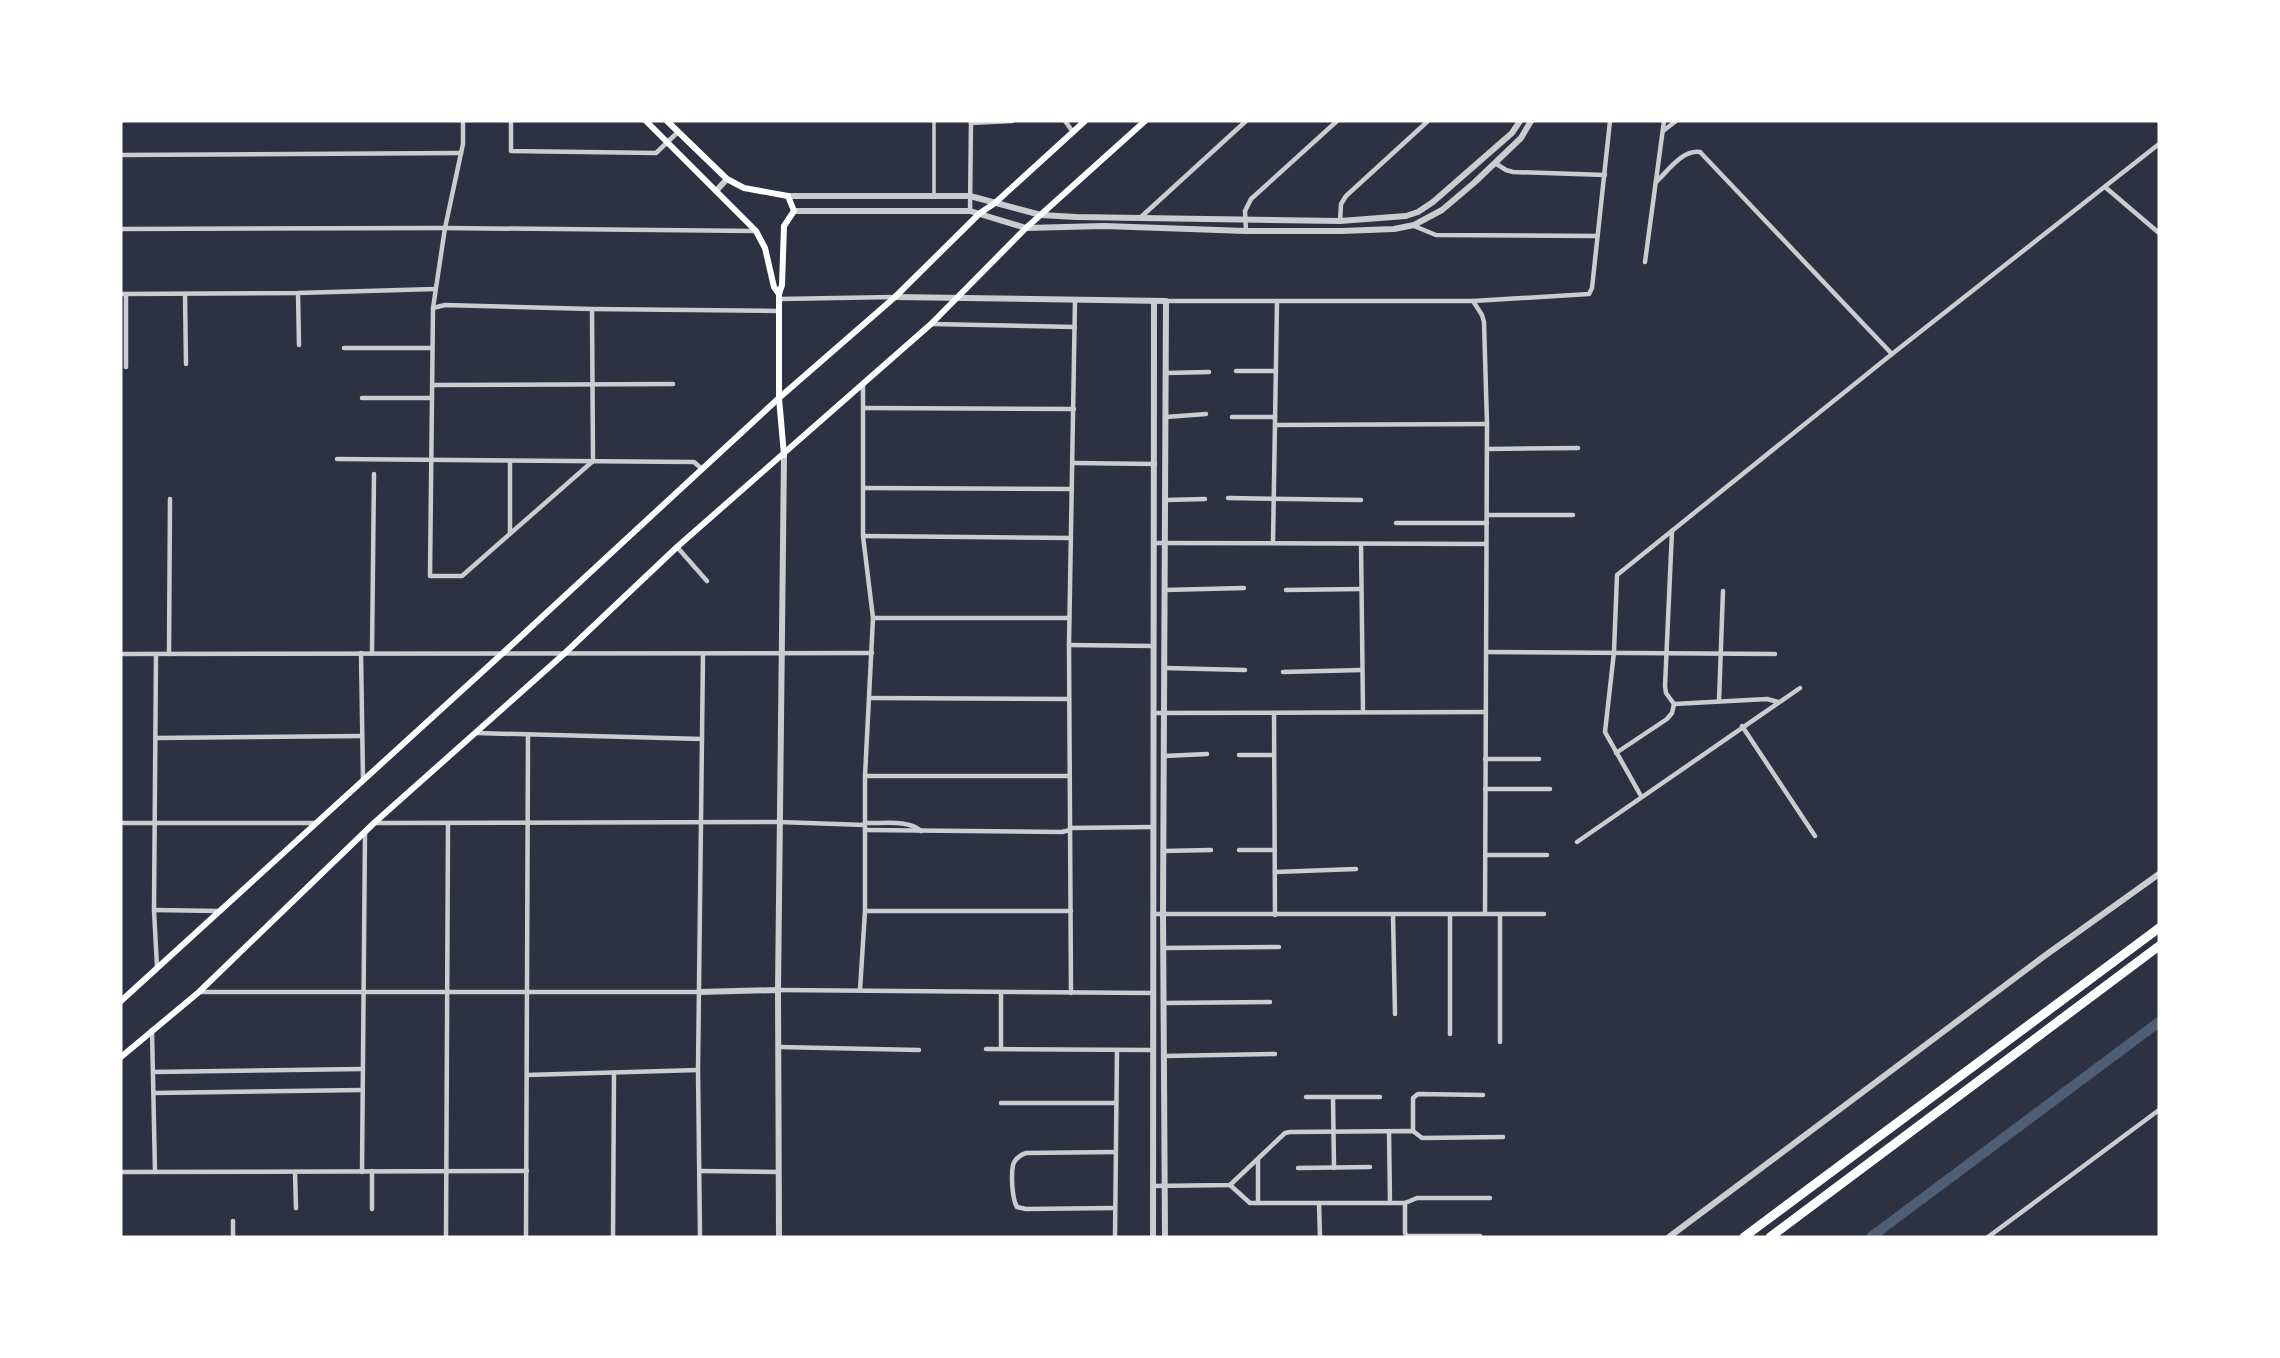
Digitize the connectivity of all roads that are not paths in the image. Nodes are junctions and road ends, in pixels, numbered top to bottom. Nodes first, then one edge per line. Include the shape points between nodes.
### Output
1 (463, 121) edge
2 (511, 121) edge
3 (646, 121) edge
4 (934, 121) edge
5 (1012, 121) edge
6 (1065, 121) edge
7 (1085, 121) edge
8 (1145, 121) edge
9 (1246, 121) edge
10 (1337, 121) edge
11 (1428, 121) edge
12 (1520, 121) edge
13 (1531, 121) edge
14 (1611, 121) edge
15 (1664, 121) edge
16 (1676, 121) edge
17 (671, 122) edge
18 (971, 122) edge
19 (678, 132) junction
20 (1073, 132) junction
21 (1663, 132) junction
22 (668, 144) junction
23 (2159, 144) edge
24 (461, 153) junction
25 (121, 155) edge
26 (1495, 163) junction
27 (1468, 174) junction
28 (1605, 175) junction
29 (727, 179) junction
30 (1475, 182) junction
31 (1656, 182) junction
32 (2105, 187) junction
33 (716, 191) junction
34 (788, 196) junction
35 (934, 197) junction
36 (970, 197) junction
37 (995, 203) junction
38 (794, 211) junction
39 (970, 211) junction
40 (981, 213) junction
41 (1041, 215) junction
42 (1140, 218) junction
43 (1245, 219) junction
44 (1340, 221) junction
45 (1414, 225) junction
46 (445, 228) junction
47 (1027, 228) junction
48 (121, 229) edge
49 (756, 231) junction
50 (1246, 231) junction
51 (2159, 233) edge
52 (1597, 236) junction
53 (1644, 262) dead end
54 (435, 289) junction
55 (298, 293) junction
56 (124, 294) edge
57 (185, 294) junction
58 (779, 296) junction
59 (895, 297) junction
60 (957, 299) junction
61 (1075, 299) junction
62 (1154, 301) junction
63 (1166, 301) junction
64 (1277, 301) junction
65 (1473, 301) junction
66 (433, 309) junction
67 (592, 309) junction
68 (779, 311) junction
69 (930, 324) junction
70 (1075, 327) junction
71 (299, 345) dead end
72 (344, 348) dead end
73 (432, 348) junction
74 (1892, 355) junction
75 (186, 364) dead end
76 (126, 367) dead end
77 (1236, 371) dead end
78 (1276, 371) junction
79 (1209, 372) dead end
80 (1166, 373) junction
81 (592, 384) junction
82 (673, 384) dead end
83 (432, 385) junction
84 (863, 385) junction
85 (362, 398) dead end
86 (432, 398) junction
87 (779, 398) junction
88 (864, 408) junction
89 (1073, 409) junction
90 (1206, 414) dead end
91 (1166, 417) junction
92 (1232, 417) dead end
93 (1275, 417) junction
94 (1488, 424) junction
95 (1275, 425) junction
96 (1487, 449) junction
97 (1578, 449) dead end
98 (783, 455) junction
99 (337, 458) dead end
100 (431, 460) junction
101 (510, 461) junction
102 (593, 461) junction
103 (1073, 463) junction
104 (1155, 464) junction
105 (702, 469) junction
106 (373, 474) dead end
107 (864, 488) junction
108 (1072, 489) junction
109 (1228, 498) dead end
110 (1274, 498) junction
111 (170, 499) dead end
112 (1205, 499) dead end
113 (1166, 500) junction
114 (1360, 500) dead end
115 (1487, 515) junction
116 (1573, 515) dead end
117 (1396, 523) dead end
118 (1487, 523) junction
119 (1672, 531) junction
120 (510, 534) junction
121 (863, 536) junction
122 (1071, 538) junction
123 (1273, 542) junction
124 (1155, 543) junction
125 (1165, 543) junction
126 (1361, 544) junction
127 (1486, 544) junction
128 (677, 547) junction
129 (706, 582) dead end
130 (1244, 588) dead end
131 (1362, 589) junction
132 (1165, 590) junction
133 (1286, 590) dead end
134 (1724, 591) dead end
135 (873, 618) junction
136 (1069, 618) junction
137 (1069, 645) junction
138 (1154, 646) junction
139 (504, 652) junction
140 (1486, 652) junction
141 (1614, 652) junction
142 (361, 653) junction
143 (372, 653) junction
144 (565, 653) junction
145 (872, 653) junction
146 (1666, 653) junction
147 (121, 654) edge
148 (156, 654) junction
149 (169, 654) junction
150 (704, 654) junction
151 (782, 654) junction
152 (1721, 654) junction
153 (1775, 654) dead end
154 (1165, 668) junction
155 (1245, 670) dead end
156 (1362, 670) junction
157 (1283, 672) dead end
158 (1800, 688) dead end
159 (870, 698) junction
160 (1069, 699) junction
161 (1719, 701) junction
162 (1777, 702) junction
163 (1674, 704) junction
164 (1363, 711) junction
165 (1485, 712) junction
166 (1153, 713) junction
167 (1165, 713) junction
168 (1274, 713) junction
169 (1742, 726) junction
170 (474, 733) junction
171 (528, 735) junction
172 (362, 736) junction
173 (156, 738) junction
174 (702, 739) junction
175 (1616, 753) junction
176 (1207, 754) dead end
177 (1164, 755) junction
178 (1239, 755) dead end
179 (1275, 755) junction
180 (1485, 759) junction
181 (1539, 759) dead end
182 (865, 776) junction
183 (1070, 776) junction
184 (363, 780) junction
185 (1485, 789) junction
186 (1550, 789) dead end
187 (1641, 796) junction
188 (779, 822) junction
189 (121, 823) edge
190 (154, 823) junction
191 (316, 823) junction
192 (374, 823) junction
193 (448, 823) junction
194 (527, 823) junction
195 (701, 823) junction
196 (865, 826) junction
197 (1152, 827) junction
198 (1070, 829) junction
199 (921, 831) junction
200 (365, 833) junction
201 (1815, 836) dead end
202 (1577, 842) dead end
203 (1211, 849) dead end
204 (1239, 850) dead end
205 (1275, 850) junction
206 (1164, 851) junction
207 (1485, 855) junction
208 (1547, 855) dead end
209 (1356, 869) dead end
210 (1275, 872) junction
211 (2159, 874) edge
212 (154, 910) junction
213 (218, 911) junction
214 (865, 911) junction
215 (1071, 911) junction
216 (1152, 914) junction
217 (1163, 914) junction
218 (1485, 914) junction
219 (1500, 914) junction
220 (1544, 914) dead end
221 (1275, 915) junction
222 (1394, 915) junction
223 (1450, 915) junction
224 (2159, 928) edge
225 (2159, 946) edge
226 (1279, 947) dead end
227 (1163, 948) junction
228 (157, 967) junction
229 (778, 990) junction
230 (860, 990) junction
231 (199, 992) junction
232 (448, 992) junction
233 (527, 992) junction
234 (699, 992) junction
235 (363, 993) junction
236 (1001, 993) junction
237 (1071, 993) junction
238 (1152, 993) junction
239 (121, 1001) edge
240 (1270, 1002) dead end
241 (1164, 1003) junction
242 (1395, 1014) dead end
243 (152, 1030) junction
244 (1450, 1034) dead end
245 (1500, 1042) dead end
246 (779, 1046) junction
247 (986, 1049) dead end
248 (1001, 1049) junction
249 (919, 1050) dead end
250 (1117, 1050) junction
251 (1153, 1050) junction
252 (1275, 1054) dead end
253 (1164, 1056) junction
254 (121, 1058) edge
255 (362, 1069) junction
256 (698, 1070) junction
257 (153, 1072) junction
258 (614, 1073) junction
259 (527, 1075) junction
260 (362, 1090) junction
261 (154, 1093) junction
262 (1483, 1095) dead end
263 (1306, 1097) dead end
264 (1333, 1097) junction
265 (1380, 1097) dead end
266 (1001, 1103) dead end
267 (1116, 1103) junction
268 (2159, 1110) edge
269 (1333, 1131) junction
270 (1389, 1131) junction
271 (1413, 1131) junction
272 (1503, 1137) dead end
273 (1115, 1152) junction
274 (1258, 1158) junction
275 (1370, 1167) dead end
276 (1298, 1168) dead end
277 (1334, 1168) junction
278 (372, 1171) junction
279 (446, 1171) junction
280 (527, 1171) junction
281 (700, 1171) junction
282 (121, 1172) edge
283 (155, 1172) junction
284 (295, 1172) junction
285 (362, 1172) junction
286 (779, 1172) junction
287 (1230, 1185) junction
288 (1153, 1186) junction
289 (1166, 1186) junction
290 (1490, 1198) dead end
291 (1258, 1203) junction
292 (1320, 1203) junction
293 (1390, 1203) junction
294 (1405, 1203) junction
295 (296, 1208) dead end
296 (1115, 1208) junction
297 (372, 1209) dead end
298 (233, 1221) dead end
299 (1480, 1236) edge
300 (233, 1237) edge
301 (446, 1237) edge
302 (526, 1237) edge
303 (612, 1237) edge
304 (700, 1237) edge
305 (779, 1237) edge
306 (1115, 1237) edge
307 (1153, 1237) edge
308 (1165, 1237) edge
309 (1320, 1237) edge
310 (1669, 1237) edge
311 (1744, 1237) edge
312 (1770, 1237) edge
313 (1988, 1237) edge

1 - 24 street
2 - 22 street via 512,151 656,153
3 - 22 main road
4 - 35 street
5 - 18 street
6 - 20 street
7 - 20 main road
8 - 41 main road
9 - 42 street
10 - 43 street via 1251,199
11 - 44 street via 1346,196
12 - 27 street
13 - 26 street
14 - 28 street
15 - 21 street
16 - 21 street
17 - 19 main road
18 - 36 street
19 - 22 street
19 - 29 main road
20 - 37 main road
21 - 31 street
22 - 33 main road
23 - 32 street
24 - 25 street
24 - 46 street
26 - 28 street via 1513,172
26 - 30 street
27 - 30 street
27 - 44 street via 1418,212
28 - 52 street
29 - 33 street
29 - 34 main road via 744,188
30 - 45 street via 1442,210
31 - 53 street
31 - 74 street via 1686,154 1700,152
32 - 51 street
32 - 74 street
33 - 49 main road
34 - 35 street
34 - 38 main road
35 - 36 street
36 - 37 street
36 - 39 street
37 - 40 main road
37 - 41 street
38 - 39 street
38 - 58 main road via 784,226
39 - 40 street
40 - 47 street
40 - 59 main road
41 - 42 street
41 - 47 main road
42 - 43 street
43 - 44 street
43 - 50 street
45 - 50 street
45 - 52 street via 1436,235
46 - 48 street
46 - 49 street
46 - 54 street
47 - 50 street
47 - 60 main road
49 - 58 main road
52 - 65 street via 1588,294
54 - 55 street
54 - 66 street
55 - 57 street
55 - 71 street
56 - 57 street
56 - 76 street
57 - 75 street
58 - 59 street
58 - 68 main road
59 - 60 street
59 - 87 main road
60 - 61 street
60 - 69 main road
61 - 62 street
61 - 70 street
62 - 63 street
62 - 104 street
63 - 64 street
63 - 80 street
64 - 65 street
64 - 78 street
65 - 94 street via 1484,322
66 - 67 street via 444,305
66 - 73 street
67 - 68 street
67 - 81 street
68 - 87 main road
69 - 70 street
69 - 84 main road
70 - 89 street
72 - 73 street
73 - 83 street
74 - 119 street
77 - 78 street
78 - 93 street
79 - 80 street
80 - 91 street
81 - 82 street
81 - 83 street
81 - 102 street
83 - 86 street
84 - 88 street
84 - 98 main road
85 - 86 street
86 - 100 street
87 - 98 main road
87 - 105 main road
88 - 89 street
88 - 107 street
89 - 103 street
90 - 91 street
91 - 113 street
92 - 93 street
93 - 95 street
94 - 95 street
94 - 96 street
95 - 110 street
96 - 97 street
96 - 115 street
98 - 128 main road
98 - 151 street
99 - 100 street
100 - 101 street
100 - 120 street via 429,576 462,576
101 - 102 street
101 - 120 street
102 - 105 street via 695,462
102 - 120 street
103 - 104 street
103 - 108 street
104 - 124 street
105 - 139 main road
106 - 143 street
107 - 108 street
107 - 121 street
108 - 122 street
109 - 110 street
110 - 114 street
110 - 123 street
111 - 149 street
112 - 113 street
113 - 125 street
115 - 116 street
115 - 118 street
117 - 118 street
118 - 127 street
119 - 141 street via 1616,575
119 - 146 street
121 - 122 street
121 - 135 street
122 - 136 street
123 - 125 street
123 - 126 street
124 - 125 street
124 - 138 street
125 - 132 street
126 - 127 street
126 - 131 street
127 - 140 street
128 - 129 street
128 - 144 main road
130 - 132 street
131 - 133 street
131 - 156 street
132 - 154 street
134 - 152 street
135 - 136 street
135 - 145 street
136 - 137 street
137 - 138 street
137 - 160 street
138 - 166 street
139 - 143 street
139 - 144 street
139 - 184 main road
140 - 141 street
140 - 165 street
141 - 146 street
141 - 175 street via 1605,732
142 - 143 street
142 - 149 street
142 - 172 street
144 - 150 street
144 - 170 main road
145 - 151 street
145 - 159 street
146 - 152 street
146 - 163 street via 1665,686
147 - 148 street
148 - 149 street
148 - 173 street
150 - 151 street
150 - 174 street
151 - 188 street
152 - 153 street
152 - 161 street
154 - 155 street
154 - 167 street
156 - 157 street
156 - 164 street
158 - 162 street
159 - 160 street
159 - 182 street
160 - 183 street
161 - 162 street
161 - 163 street
162 - 169 street
163 - 175 street via 1667,719
164 - 165 street
164 - 168 street
165 - 180 street
166 - 167 street
166 - 197 street
167 - 168 street
167 - 177 street
168 - 179 street
169 - 187 street
169 - 201 street
170 - 171 street
170 - 192 main road
171 - 174 street
171 - 194 street
172 - 173 street
172 - 184 street
173 - 190 street
174 - 195 street
175 - 187 street
176 - 177 street
177 - 206 street
178 - 179 street
179 - 205 street
180 - 181 street
180 - 185 street
182 - 183 street
182 - 196 street
183 - 198 street
184 - 191 main road
185 - 186 street
185 - 207 street
187 - 202 street
188 - 195 street
188 - 196 street
188 - 229 street
189 - 190 street
190 - 191 street
190 - 212 street
191 - 213 main road
192 - 193 street
192 - 200 main road
193 - 194 street
193 - 232 street
194 - 195 street
194 - 233 street
195 - 234 street
196 - 199 street
196 - 199 street via 908,824
196 - 214 street
197 - 198 street
197 - 216 street
198 - 199 street
198 - 215 street
200 - 231 main road
200 - 235 street
203 - 206 street
204 - 205 street
205 - 210 street
206 - 217 street
207 - 208 street
207 - 218 street
209 - 210 street
210 - 221 street
211 - 310 street
212 - 213 street
212 - 228 street
213 - 228 main road
214 - 215 street
214 - 230 street
215 - 237 street
216 - 217 street
216 - 238 street
217 - 221 street
217 - 227 street
218 - 219 street
218 - 223 street
219 - 220 street
219 - 245 street
221 - 222 street
222 - 223 street
222 - 242 street
223 - 244 street
224 - 311 highway
225 - 312 highway
226 - 227 street
227 - 241 street
228 - 239 main road
229 - 230 street
229 - 234 street
229 - 246 street
230 - 236 street
231 - 235 street
231 - 243 main road
232 - 233 street
232 - 235 street
232 - 279 street
233 - 234 street
233 - 259 street
234 - 256 street
235 - 255 street
236 - 237 street
236 - 248 street
237 - 238 street
238 - 251 street
240 - 241 street
241 - 253 street
243 - 254 main road
243 - 257 street
246 - 249 street
246 - 286 street
247 - 248 street
248 - 250 street
250 - 251 street
250 - 267 street
251 - 288 street
252 - 253 street
253 - 289 street
255 - 257 street
255 - 260 street
256 - 258 street
256 - 281 street
257 - 261 street
258 - 259 street
258 - 303 street
259 - 280 street
260 - 261 street
260 - 285 street
261 - 283 street
262 - 271 street via 1418,1094 1413,1098
263 - 264 street
264 - 265 street
264 - 269 street
266 - 267 street
267 - 273 street
268 - 313 street
269 - 270 street
269 - 274 street via 1285,1133
269 - 277 street
270 - 271 street
270 - 293 street
271 - 272 street via 1422,1138
273 - 296 street
273 - 296 street via 1026,1153 1013,1164 1017,1207
274 - 287 street
274 - 291 street
275 - 277 street
276 - 277 street
278 - 279 street
278 - 285 street
278 - 297 street
279 - 280 street
279 - 301 street
280 - 302 street
281 - 286 street
281 - 304 street
282 - 283 street
283 - 284 street
284 - 285 street
284 - 295 street
286 - 305 street
287 - 289 street
287 - 291 street via 1250,1203
288 - 289 street
288 - 307 street
289 - 308 street
290 - 294 street via 1417,1198
291 - 292 street
292 - 293 street
292 - 309 street
293 - 294 street
294 - 299 street via 1407,1236
296 - 306 street
298 - 300 street

